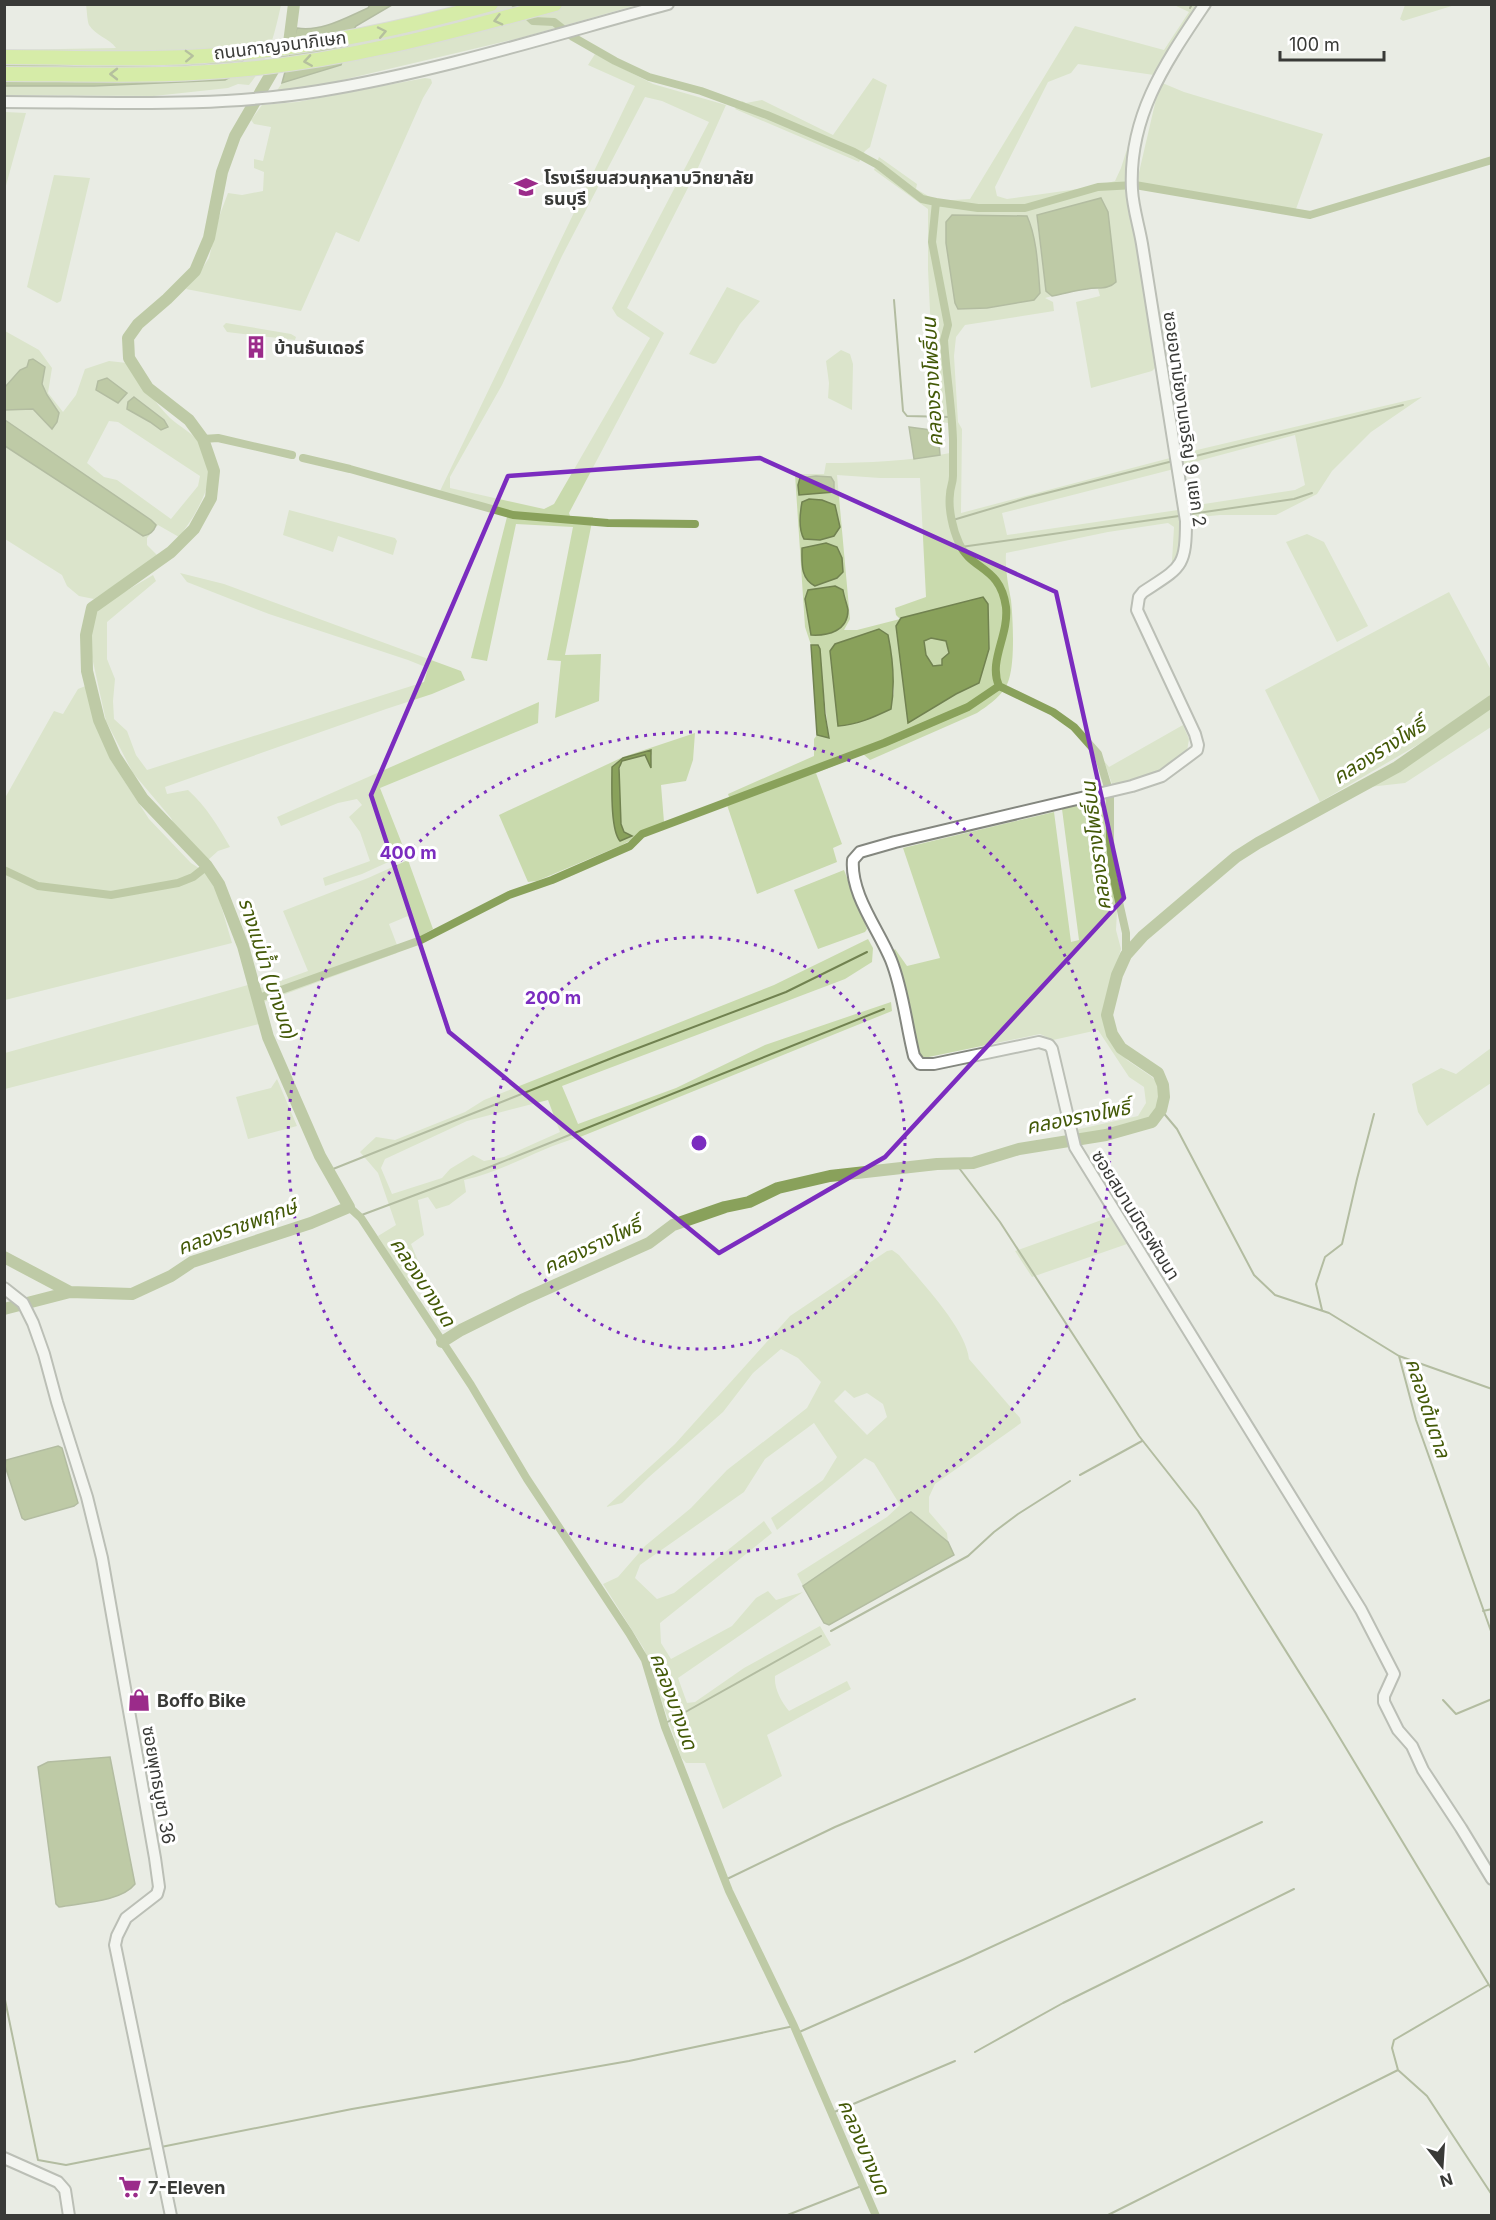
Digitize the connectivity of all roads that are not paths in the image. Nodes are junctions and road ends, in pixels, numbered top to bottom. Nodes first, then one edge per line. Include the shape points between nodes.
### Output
1 (491, 4) edge
2 (555, 4) edge
3 (668, 4) edge
4 (1205, 4) edge
5 (4, 57) edge
6 (4, 74) edge
7 (4, 102) edge
8 (1100, 795) joint
9 (4, 1288) edge
10 (1491, 1879) edge
11 (4, 2158) edge
12 (69, 2216) edge
13 (171, 2216) edge

5 -> 1 highway, ถนนกาญจนาภิเษก via 164,57 261,51 373,34
2 -> 6 highway, ถนนกาญจนาภิเษก via 383,49 269,67 170,74
3 - 7 street via 514,46 318,92 197,102
4 - 8 street, ซอยอนามัยงามเจริญ 9 แยก 2 via 1151,90 1132,177 1186,521 1185,554 1177,569 1143,592 1136,604 1198,745 1195,753 1162,776
8 - 10 street, ซอยสมานมิตรพัฒนา via 877,847 860,852 853,860 853,878 891,958 916,1060 927,1065 1039,1042 1049,1045 1075,1147 1361,1610 1394,1674 1384,1696 1389,1714
9 - 13 street, ซอยพุทธบูชา 36 via 26,1308 44,1354 100,1546 159,1881 156,1894 126,1918 115,1945
11 - 12 street via 58,2182 65,2190

